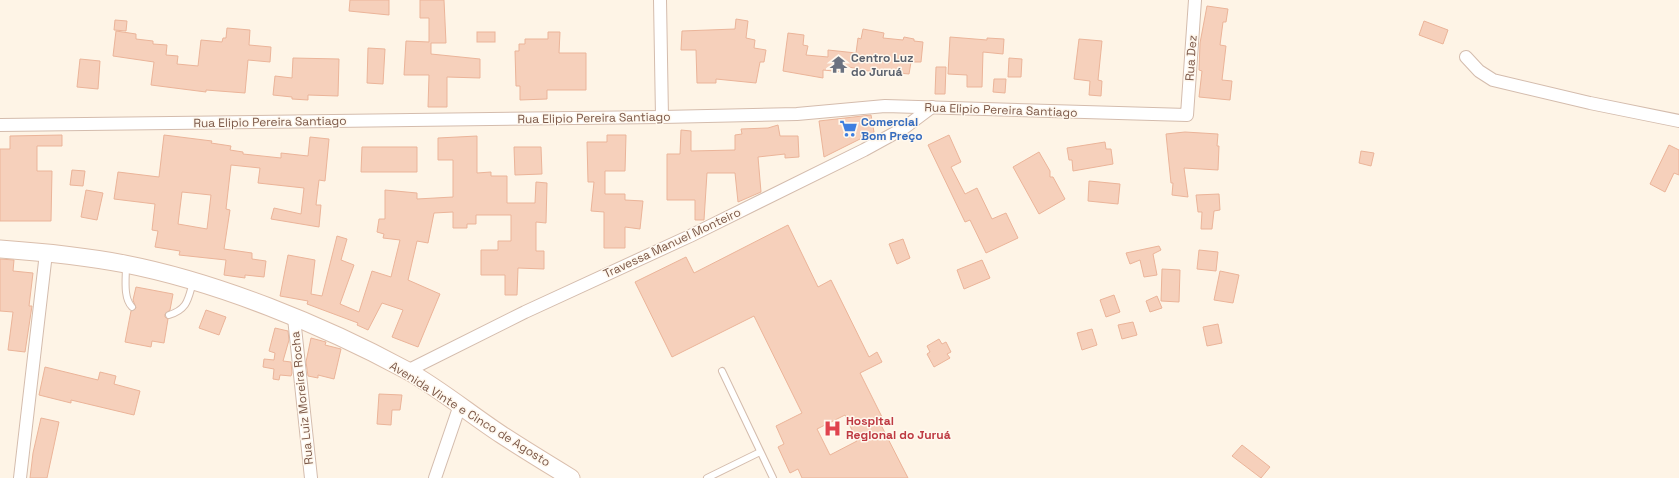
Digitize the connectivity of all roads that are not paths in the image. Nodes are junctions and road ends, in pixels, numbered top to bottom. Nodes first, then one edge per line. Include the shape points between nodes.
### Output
1 (660, 0) edge
2 (1196, 0) edge
3 (1466, 57) dead end
4 (932, 107) junction
5 (1187, 115) joint
6 (662, 117) junction
7 (1679, 121) edge
8 (0, 126) edge
9 (0, 249) edge
10 (46, 253) junction
11 (126, 264) junction
12 (193, 282) junction
13 (132, 307) dead end
14 (169, 315) dead end
15 (294, 318) junction
16 (407, 370) junction
17 (722, 371) dead end
18 (460, 406) junction
19 (760, 452) junction
20 (20, 478) edge
21 (311, 478) edge
22 (435, 478) edge
23 (571, 478) edge
24 (707, 478) edge
25 (773, 478) edge

1 - 6 street
2 - 5 street, Rua Dez
3 - 7 street via 1479,72 1493,80 1590,104
4 - 5 street, Rua Elipio Pereira Santiago via 1022,112
4 - 6 street, Rua Elipio Pereira Santiago via 885,106 797,114
4 - 16 street, Travessa Manuel Monteiro via 887,138 857,154
6 - 8 street, Rua Elipio Pereira Santiago
9 - 10 main road, Avenida Vinte e Cinco de Agosto
10 - 11 main road, Avenida Vinte e Cinco de Agosto
10 - 20 street
11 - 12 main road, Avenida Vinte e Cinco de Agosto
11 - 13 lane via 127,297
12 - 14 lane via 186,304 180,311
12 - 15 main road, Avenida Vinte e Cinco de Agosto via 217,288
15 - 16 main road, Avenida Vinte e Cinco de Agosto via 334,334
15 - 21 street, Rua Luiz Moreira Rocha
16 - 18 main road, Avenida Vinte e Cinco de Agosto
17 - 19 lane
18 - 22 street
18 - 23 main road, Avenida Vinte e Cinco de Agosto
19 - 24 lane
19 - 25 lane

